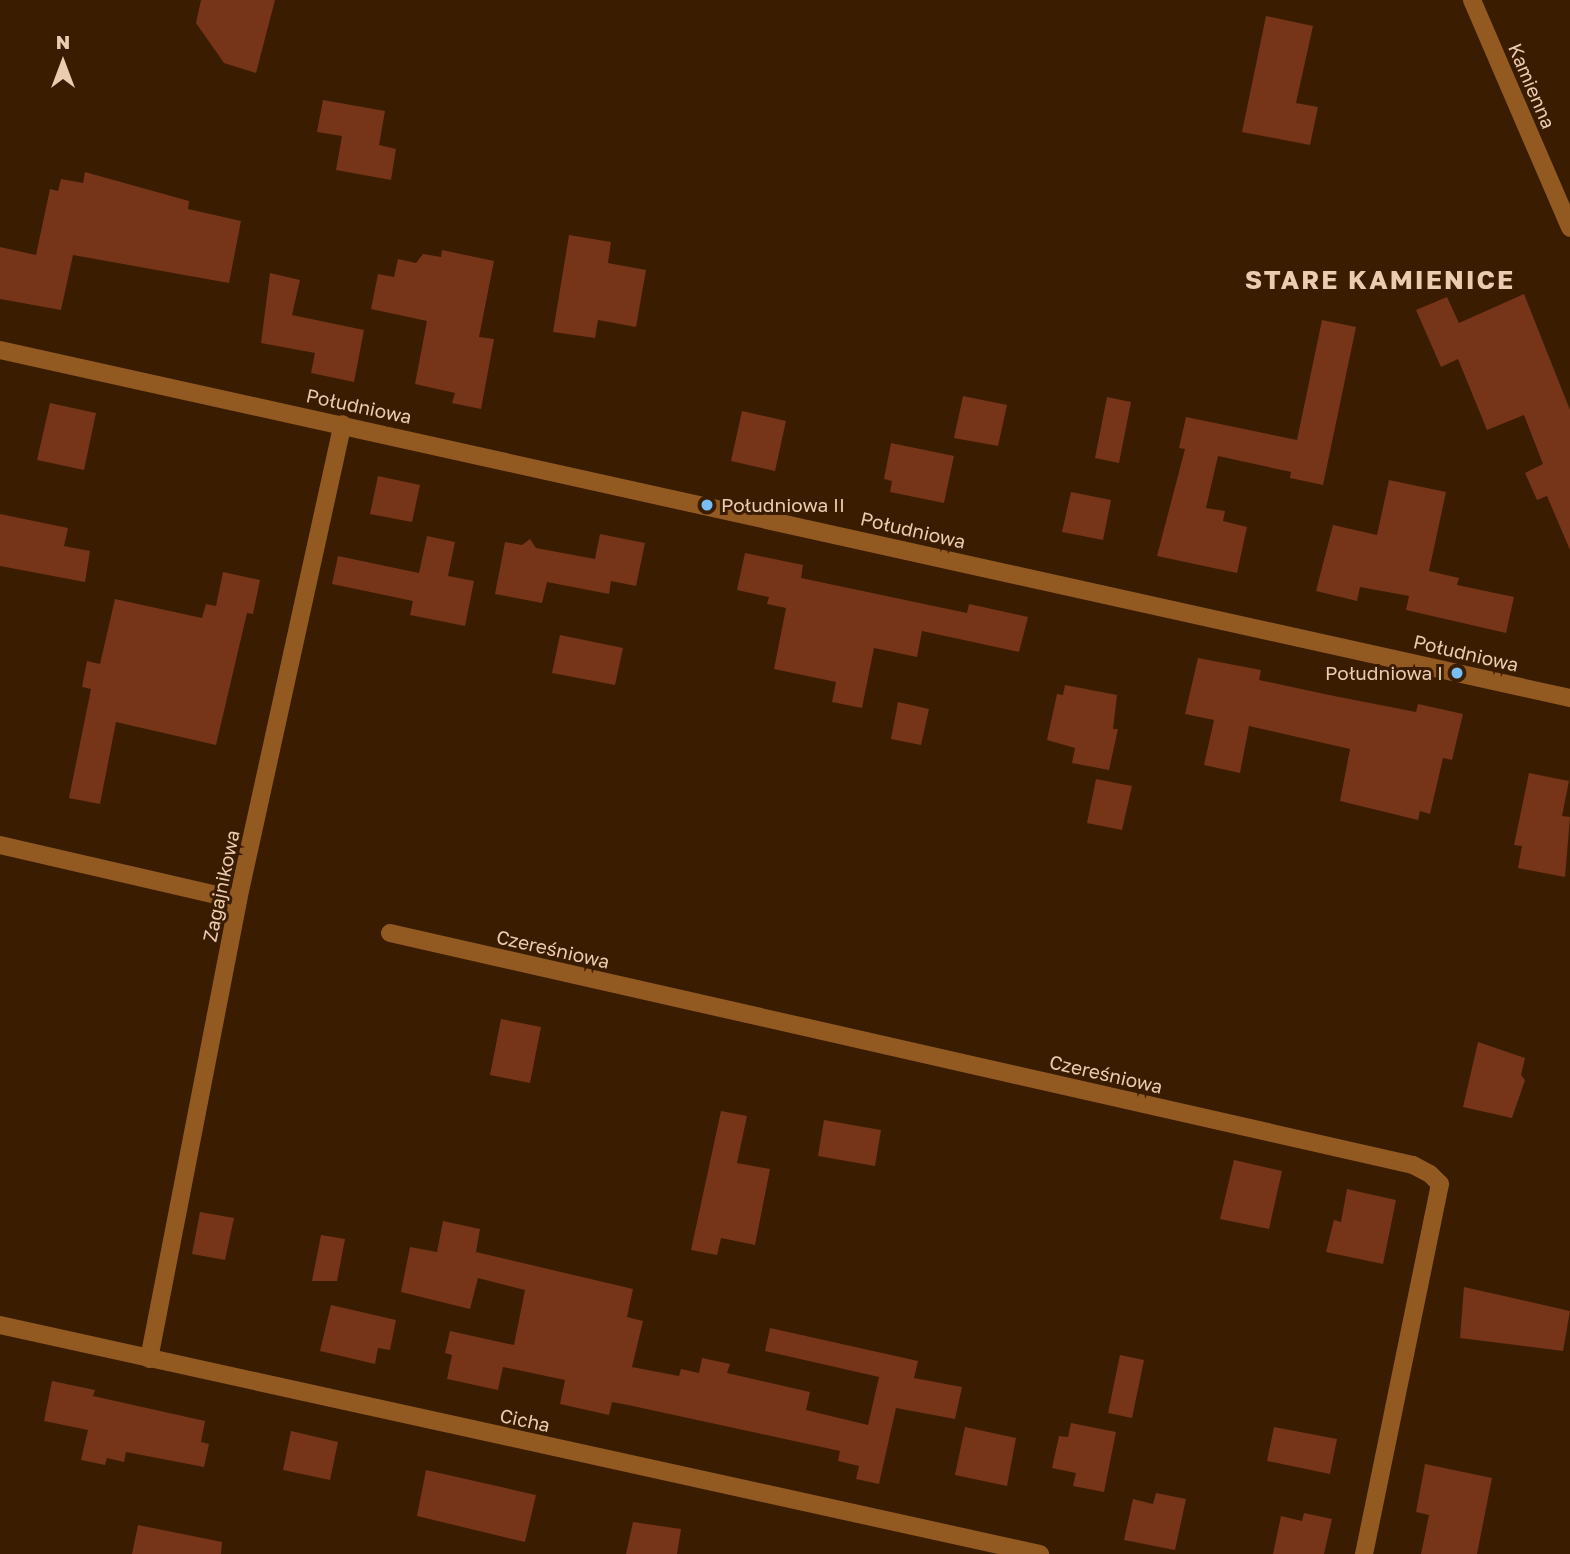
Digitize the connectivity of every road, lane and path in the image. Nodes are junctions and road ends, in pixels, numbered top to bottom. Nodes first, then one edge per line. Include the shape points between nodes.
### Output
1 (1472, 0) edge
2 (1570, 228) edge
3 (0, 349) edge
4 (343, 424) junction
5 (1570, 698) edge
6 (0, 845) edge
7 (238, 900) junction
8 (390, 933) dead end
9 (0, 1325) edge
10 (149, 1359) junction
11 (1040, 1554) edge
12 (1364, 1554) edge

1 - 2 street, Kamienna
3 - 4 street, Południowa
4 - 5 street, Południowa
4 - 7 street, Zagajnikowa
6 - 7 street
7 - 10 street, Zagajnikowa
8 - 12 street, Czereśniowa via 1413,1165 1430,1174 1440,1184
9 - 10 street, Cicha
10 - 11 street, Cicha

